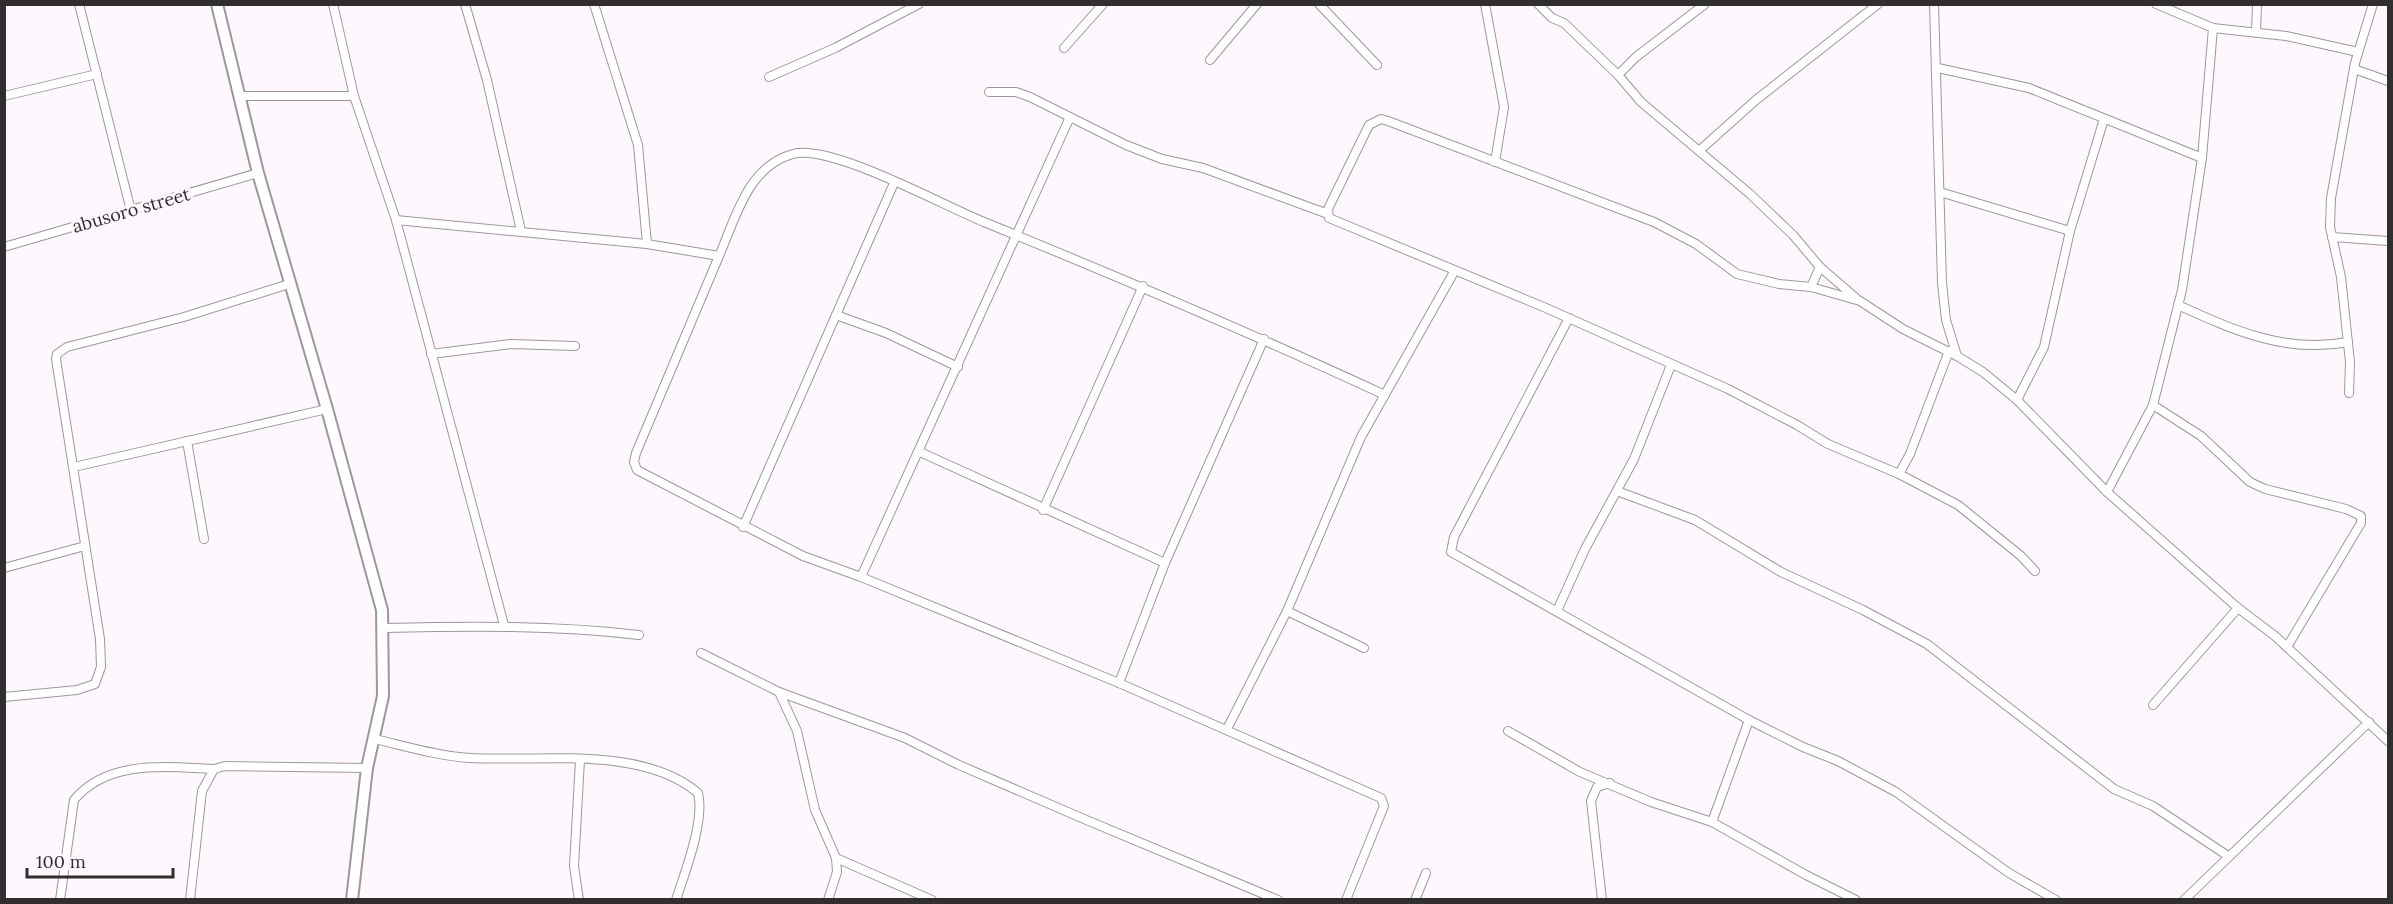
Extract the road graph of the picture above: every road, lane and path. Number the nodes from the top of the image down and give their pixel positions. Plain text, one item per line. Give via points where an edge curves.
1 (79, 4) edge
2 (217, 4) edge
3 (333, 4) edge
4 (465, 4) edge
5 (594, 4) edge
6 (919, 4) edge
7 (1103, 4) edge
8 (1257, 4) edge
9 (1319, 4) edge
10 (1485, 4) edge
11 (1538, 4) edge
12 (1705, 4) edge
13 (1878, 4) edge
14 (1934, 4) edge
15 (2156, 4) edge
16 (2257, 4) edge
17 (2373, 4) edge
18 (2214, 28) junction
19 (2256, 32) junction
20 (1064, 48) dead end
21 (2358, 52) junction
22 (1210, 60) dead end
23 (1377, 65) dead end
24 (1938, 68) junction
25 (2354, 69) junction
26 (97, 74) junction
27 (1618, 75) junction
28 (769, 77) dead end
29 (2388, 81) edge
30 (989, 92) dead end
31 (4, 96) edge
32 (240, 96) junction
33 (354, 96) junction
34 (1070, 117) junction
35 (2103, 119) junction
36 (1700, 150) junction
37 (2202, 158) junction
38 (1495, 162) junction
39 (258, 173) junction
40 (894, 183) junction
41 (1940, 192) junction
42 (131, 211) junction
43 (1328, 214) junction
44 (396, 219) junction
45 (521, 231) junction
46 (2070, 231) junction
47 (1018, 234) junction
48 (2332, 237) junction
49 (2388, 241) edge
50 (647, 244) junction
51 (4, 247) edge
52 (719, 256) junction
53 (1820, 267) junction
54 (1454, 272) junction
55 (289, 284) junction
56 (1143, 286) junction
57 (1811, 288) junction
58 (1860, 301) junction
59 (2178, 305) junction
60 (836, 315) junction
61 (1569, 318) junction
62 (1264, 339) junction
63 (2348, 342) junction
64 (575, 346) dead end
65 (1948, 351) junction
66 (431, 354) junction
67 (1958, 356) junction
68 (1671, 365) junction
69 (958, 368) junction
70 (2349, 393) dead end
71 (1385, 395) junction
72 (2017, 400) junction
73 (2153, 405) junction
74 (327, 409) junction
75 (187, 441) junction
76 (920, 452) junction
77 (74, 467) junction
78 (1899, 474) junction
79 (1617, 491) junction
80 (2107, 492) junction
81 (1043, 510) junction
82 (743, 527) junction
83 (204, 539) dead end
84 (85, 546) junction
85 (1166, 563) junction
86 (4, 567) edge
87 (2035, 571) dead end
88 (861, 577) junction
89 (2238, 608) junction
90 (1287, 611) junction
91 (1557, 611) junction
92 (504, 626) junction
93 (384, 628) junction
94 (639, 635) dead end
95 (2287, 647) junction
96 (1364, 648) dead end
97 (701, 653) dead end
98 (1119, 683) junction
99 (779, 692) junction
100 (4, 698) edge
101 (2153, 705) dead end
102 (1749, 720) junction
103 (2369, 723) junction
104 (1227, 729) junction
105 (1508, 731) dead end
106 (375, 739) junction
107 (2388, 741) edge
108 (580, 760) junction
109 (367, 768) junction
110 (214, 769) junction
111 (1610, 783) junction
112 (1712, 822) junction
113 (2228, 856) junction
114 (836, 858) junction
115 (1426, 873) dead end
116 (60, 900) edge
117 (190, 900) edge
118 (352, 900) edge
119 (579, 900) edge
120 (676, 900) edge
121 (828, 900) edge
122 (932, 900) edge
123 (1278, 900) edge
124 (1346, 900) edge
125 (1415, 900) edge
126 (1602, 900) edge
127 (1856, 900) edge
128 (2056, 900) edge
129 (2184, 900) edge

1 - 26 street
2 - 32 street
3 - 33 street
4 - 45 street via 487,80
5 - 50 street via 638,145
6 - 28 street
7 - 20 street
8 - 22 street
9 - 23 street
10 - 38 street via 1504,107
11 - 27 street via 1552,18 1564,23
12 - 27 street
13 - 36 street via 1756,100
14 - 24 street
15 - 18 street
16 - 19 street
17 - 21 street
18 - 19 street
18 - 37 street
19 - 21 street
21 - 25 street
24 - 35 street via 2029,88
24 - 41 street
25 - 29 street
25 - 48 street via 2331,198
26 - 31 street
26 - 42 street
27 - 36 street via 1641,102
30 - 34 street via 1023,95
32 - 33 street
32 - 39 street
33 - 44 street
34 - 43 street via 1161,159 1203,168
34 - 47 street
35 - 37 street
35 - 46 street
36 - 53 street via 1793,235
37 - 59 street
38 - 43 street via 1388,121 1372,121
38 - 57 street via 1654,222 1696,244 1737,274
39 - 42 street, abusoro street
39 - 55 street
40 - 47 street
40 - 52 street via 843,160 809,152 771,163 747,192
40 - 60 street
41 - 46 street
41 - 67 street via 1944,302
42 - 51 street, abusoro street
43 - 54 street via 1329,218
44 - 45 street
44 - 66 street
45 - 50 street
46 - 72 street via 2044,347
47 - 56 street
47 - 69 street
48 - 49 street
48 - 63 street
50 - 52 street
52 - 82 street via 634,462 641,473
53 - 57 street
53 - 58 street
54 - 61 street
54 - 71 street
55 - 74 street
55 - 77 street via 60,351 56,359
56 - 62 street
56 - 81 street
57 - 58 street
58 - 65 street via 1903,329
59 - 63 street via 2240,332 2276,342 2310,347
59 - 73 street
60 - 69 street via 886,333
60 - 82 street
61 - 68 street
61 - 91 street via 1454,537 1451,552
62 - 71 street
62 - 85 street
63 - 70 street
64 - 66 street via 511,344
65 - 67 street
65 - 78 street
66 - 92 street
67 - 72 street
68 - 78 street via 1738,394 1828,444
68 - 79 street via 1634,459
69 - 76 street
71 - 90 street via 1361,437
72 - 80 street
73 - 80 street
73 - 95 street via 2201,436 2250,482 2361,516 2361,523
74 - 75 street
74 - 93 street via 362,531
75 - 77 street
75 - 83 street
76 - 81 street
76 - 88 street
77 - 84 street
78 - 87 street via 1958,505
79 - 91 street
79 - 113 street via 1695,520 1781,572 1927,644 2114,789 2153,806
80 - 89 street
81 - 85 street
82 - 88 street via 803,556
84 - 86 street
84 - 100 street via 102,653 98,679 95,684 77,690
85 - 98 street
88 - 98 street
89 - 95 street
89 - 101 street
90 - 96 street
90 - 104 street
91 - 102 street
92 - 93 street
92 - 94 street
93 - 106 street via 383,696
95 - 103 street
97 - 99 street
98 - 104 street
99 - 114 street via 797,731 815,810
99 - 123 street via 905,738 959,765
102 - 112 street
102 - 128 street via 1896,792 2008,873
103 - 107 street
103 - 113 street
104 - 124 street via 1381,798 1384,806
105 - 111 street via 1580,772
106 - 108 street via 468,758
106 - 109 street
108 - 119 street via 574,866
108 - 120 street via 660,770 698,793 700,805
109 - 110 street
109 - 118 street
110 - 116 street via 146,766 117,773 83,789 74,800
110 - 117 street via 202,791
111 - 112 street via 1651,802
111 - 126 street via 1597,787 1591,801
112 - 127 street
113 - 129 street
114 - 121 street via 837,872
114 - 122 street
115 - 125 street

